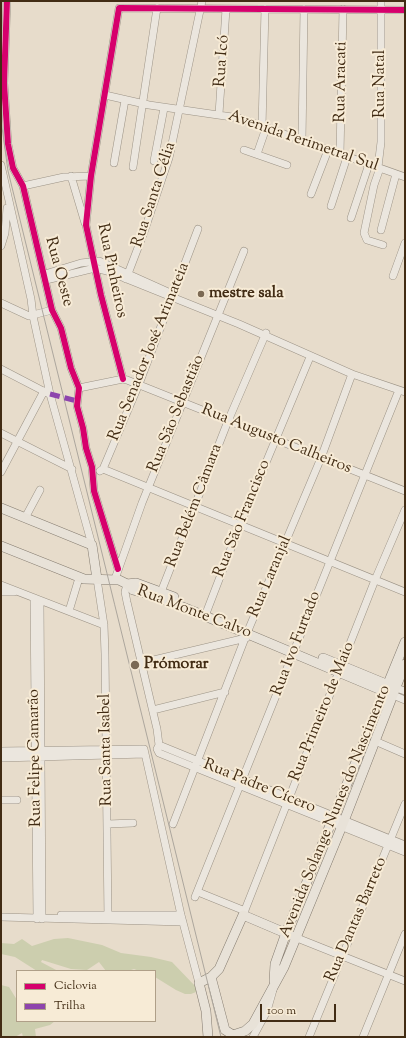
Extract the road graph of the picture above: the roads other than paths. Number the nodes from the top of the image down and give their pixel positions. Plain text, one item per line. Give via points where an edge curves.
1 (7, 1) edge
2 (325, 1) edge
3 (381, 1) edge
4 (202, 4) edge
5 (157, 8) junction
6 (226, 9) junction
7 (265, 9) junction
8 (304, 9) junction
9 (325, 9) junction
10 (343, 9) junction
11 (381, 10) junction
12 (405, 10) edge
13 (105, 95) junction
14 (125, 100) junction
15 (142, 104) junction
16 (164, 108) junction
17 (181, 110) junction
18 (219, 114) junction
19 (264, 127) junction
20 (302, 140) junction
21 (244, 150) dead end
22 (328, 150) junction
23 (257, 154) junction
24 (344, 156) junction
25 (154, 161) dead end
26 (114, 163) dead end
27 (369, 164) junction
28 (287, 165) dead end
29 (133, 166) dead end
30 (379, 168) junction
31 (1, 169) edge
32 (396, 174) junction
33 (71, 176) junction
34 (91, 176) junction
35 (405, 178) edge
36 (23, 186) junction
37 (311, 194) dead end
38 (8, 202) junction
39 (331, 206) dead end
40 (351, 218) dead end
41 (86, 225) junction
42 (198, 229) dead end
43 (381, 230) dead end
44 (16, 234) junction
45 (3, 240) edge
46 (405, 243) edge
47 (383, 245) dead end
48 (244, 251) dead end
49 (93, 261) junction
50 (95, 268) junction
51 (127, 276) junction
52 (394, 276) dead end
53 (46, 277) junction
54 (172, 296) junction
55 (1, 303) edge
56 (52, 310) junction
57 (217, 314) junction
58 (33, 316) junction
59 (267, 336) junction
60 (310, 357) junction
61 (1, 368) edge
62 (352, 374) junction
63 (122, 379) junction
64 (139, 384) junction
65 (79, 388) junction
66 (402, 391) edge
67 (47, 393) junction
68 (183, 402) junction
69 (228, 421) junction
70 (1, 433) edge
71 (275, 439) junction
72 (18, 442) junction
73 (321, 458) junction
74 (72, 469) junction
75 (1, 472) edge
76 (98, 472) junction
77 (365, 476) junction
78 (148, 488) junction
79 (40, 490) dead end
80 (405, 491) edge
81 (194, 507) junction
82 (1, 508) edge
83 (405, 510) edge
84 (25, 518) junction
85 (240, 525) junction
86 (285, 544) junction
87 (92, 545) junction
88 (1, 546) edge
89 (330, 562) junction
90 (118, 569) junction
91 (79, 578) junction
92 (97, 579) junction
93 (115, 579) junction
94 (375, 580) junction
95 (127, 584) junction
96 (1, 585) edge
97 (1, 592) edge
98 (161, 592) junction
99 (405, 592) edge
100 (18, 593) junction
101 (37, 599) junction
102 (68, 611) junction
103 (206, 613) junction
104 (104, 625) junction
105 (247, 633) junction
106 (405, 642) edge
107 (296, 650) junction
108 (141, 663) junction
109 (405, 664) edge
110 (341, 669) junction
111 (386, 687) junction
112 (398, 691) edge
113 (225, 692) junction
114 (405, 700) edge
115 (153, 710) junction
116 (375, 741) junction
117 (1, 751) edge
118 (107, 753) junction
119 (38, 754) junction
120 (405, 754) edge
121 (1, 758) edge
122 (197, 764) junction
123 (241, 782) junction
124 (1, 800) edge
125 (17, 800) dead end
126 (287, 800) junction
127 (405, 804) edge
128 (332, 820) junction
129 (133, 823) dead end
130 (108, 824) junction
131 (174, 824) dead end
132 (343, 824) junction
133 (390, 842) junction
134 (405, 845) edge
135 (405, 852) edge
136 (244, 913) junction
137 (1, 917) edge
138 (38, 917) junction
139 (108, 917) junction
140 (182, 918) junction
141 (286, 933) junction
142 (405, 934) edge
143 (297, 938) junction
144 (342, 955) junction
145 (389, 974) junction
146 (206, 980) junction
147 (405, 981) edge
148 (273, 985) junction
149 (208, 1037) edge
150 (253, 1037) edge
151 (309, 1037) edge
152 (363, 1037) edge

1 - 36 street, Rua Oeste via 4,83 6,133 13,168
2 - 9 street
3 - 11 street, Rua Natal
4 - 5 street
4 - 6 street
4 - 17 street, Rua Santa Célia
5 - 13 street, Rua Pinheiros via 119,8
5 - 15 street
6 - 7 street
6 - 18 street, Rua Icó
7 - 8 street
7 - 19 street
8 - 9 street
8 - 20 street
9 - 10 street
10 - 11 street
10 - 24 street, Rua Aracati
11 - 12 street
11 - 30 street, Rua Natal
13 - 14 street, Avenida Perimetral Sul
13 - 34 street, Rua Pinheiros
14 - 15 street, Avenida Perimetral Sul
14 - 26 street
15 - 16 street, Avenida Perimetral Sul
15 - 29 street
16 - 17 street, Avenida Perimetral Sul
16 - 25 street
17 - 18 street, Avenida Perimetral Sul
17 - 51 street, Rua Santa Célia via 165,171
18 - 19 street, Avenida Perimetral Sul
19 - 20 street, Avenida Perimetral Sul
19 - 23 street
20 - 22 street, Avenida Perimetral Sul
21 - 23 street
22 - 24 street, Avenida Perimetral Sul
22 - 37 street
23 - 28 street
24 - 27 street, Avenida Perimetral Sul
24 - 39 street, Rua Aracati
27 - 30 street, Avenida Perimetral Sul
27 - 40 street
30 - 32 street, Avenida Perimetral Sul
30 - 47 street, Rua Natal via 364,233 367,240
31 - 38 street, Rua Oeste
32 - 35 street, Avenida Perimetral Sul
32 - 43 street
33 - 34 street
33 - 36 street
33 - 41 street, Rua Pinheiros
34 - 41 street, Rua Pinheiros
36 - 53 street, Rua Oeste
38 - 44 street, Rua Oeste
38 - 45 street
41 - 49 street, Rua Pinheiros
42 - 54 street, Rua Senador José Arimateia
44 - 45 street
44 - 58 street, Rua Oeste
46 - 52 street
48 - 57 street, Rua São Sebastião
49 - 50 street, Rua Pinheiros
49 - 51 street via 105,263
49 - 53 street
50 - 51 street
50 - 53 street
50 - 63 street, Rua Pinheiros
51 - 54 street
53 - 56 street, Rua Oeste
54 - 57 street
54 - 64 street, Rua Senador José Arimateia
55 - 58 street
56 - 58 street
56 - 65 street, Rua Oeste via 62,328
57 - 59 street
57 - 68 street, Rua São Sebastião
58 - 67 street, Rua Oeste
59 - 60 street
59 - 69 street, Rua Belém Câmara
60 - 62 street
60 - 71 street, Rua São Francisco
61 - 67 street
62 - 66 street
62 - 73 street, Rua Laranjal
63 - 64 street, Rua Augusto Calheiros
63 - 65 street, Rua Augusto Calheiros
64 - 68 street, Rua Augusto Calheiros
64 - 76 street, Rua Senador José Arimateia
65 - 76 street, Rua Oeste via 77,410 86,448
66 - 77 street, Rua Ivo Furtado
67 - 72 street
67 - 74 street, Rua Oeste
68 - 69 street, Rua Augusto Calheiros
68 - 78 street, Rua São Sebastião
69 - 71 street, Rua Augusto Calheiros
69 - 81 street, Rua Belém Câmara
70 - 72 street
71 - 73 street, Rua Augusto Calheiros
71 - 85 street, Rua São Francisco
72 - 74 street
72 - 75 street
73 - 77 street, Rua Augusto Calheiros
73 - 86 street, Rua Laranjal
74 - 87 street, Rua Oeste
76 - 78 street
76 - 90 street, Rua Oeste via 94,491
77 - 80 street, Rua Augusto Calheiros
77 - 89 street, Rua Ivo Furtado
78 - 81 street
78 - 90 street, Rua São Sebastião
79 - 84 street
81 - 85 street
81 - 98 street, Rua Belém Câmara
82 - 84 main road
83 - 94 street, Rua Primeiro de Maio
84 - 87 main road
85 - 86 street
85 - 103 street, Rua São Francisco
86 - 89 street
86 - 105 street, Rua Laranjal
87 - 92 main road, Rua Oeste
88 - 91 main road
89 - 94 street
89 - 107 street, Rua Ivo Furtado
90 - 93 street, Rua São Sebastião
91 - 92 main road
91 - 102 street
92 - 93 main road
92 - 104 street, Rua Santa Isabel
93 - 95 main road
94 - 99 street
94 - 110 street, Rua Primeiro de Maio
95 - 98 main road, Rua Monte Calvo via 136,583
95 - 103 main road, Rua Monte Calvo via 132,590
95 - 108 street via 126,602
96 - 100 street
97 - 100 street
98 - 103 main road, Rua Monte Calvo
100 - 101 street
101 - 102 street
101 - 119 street, Rua Felipe Camarão
102 - 104 street
103 - 105 main road, Rua Monte Calvo
104 - 118 street, Rua Santa Isabel
105 - 107 main road, Rua Monte Calvo
105 - 108 street
105 - 113 street, Rua Laranjal
106 - 111 main road, Avenida Solange Nunes do Nascimento
107 - 110 main road, Rua Monte Calvo
107 - 123 street, Rua Ivo Furtado
108 - 115 street
109 - 112 main road, Avenida Solange Nunes do Nascimento
110 - 111 main road, Rua Monte Calvo
110 - 126 street, Rua Primeiro de Maio
111 - 112 main road, Rua Monte Calvo
111 - 128 main road, Avenida Solange Nunes do Nascimento
112 - 114 street, Rua Monte Calvo
112 - 116 main road, Avenida Solange Nunes do Nascimento
113 - 115 street
113 - 122 street, Rua Laranjal
115 - 122 street, Rua Padre Cícero via 159,749
116 - 120 street
116 - 132 main road, Avenida Solange Nunes do Nascimento
117 - 119 street
118 - 119 street
118 - 130 street, Rua Santa Isabel
118 - 140 street via 143,751
119 - 121 street
119 - 138 street, Rua Felipe Camarão
122 - 123 street, Rua Padre Cícero
122 - 131 street, Rua Laranjal
123 - 126 street, Rua Padre Cícero
123 - 136 street, Rua Ivo Furtado via 197,894
124 - 125 street
126 - 128 street, Rua Padre Cícero
126 - 136 street, Rua Primeiro de Maio
127 - 133 street, Rua Dantas Barreto
128 - 132 street, Rua Padre Cícero
128 - 141 main road, Avenida Solange Nunes do Nascimento
129 - 130 street
130 - 139 street, Rua Santa Isabel
132 - 133 street, Rua Padre Cícero
132 - 143 main road, Avenida Solange Nunes do Nascimento
133 - 134 street, Rua Padre Cícero
133 - 135 street, Rua Padre Cícero
133 - 144 street, Rua Dantas Barreto
136 - 141 main road
136 - 146 main road via 221,964
137 - 138 street
138 - 139 street
139 - 140 street
140 - 146 street
141 - 143 main road
141 - 148 main road, Avenida Solange Nunes do Nascimento via 275,964
142 - 145 street
143 - 144 street
143 - 148 main road, Avenida Solange Nunes do Nascimento
144 - 145 street
144 - 151 street, Rua Dantas Barreto
145 - 147 street
145 - 152 street
146 - 148 main road, Avenida Solange Nunes do Nascimento via 224,1028 233,1035 245,1031 253,1024
146 - 149 main road
148 - 150 street, Avenida Solange Nunes do Nascimento via 270,1004

